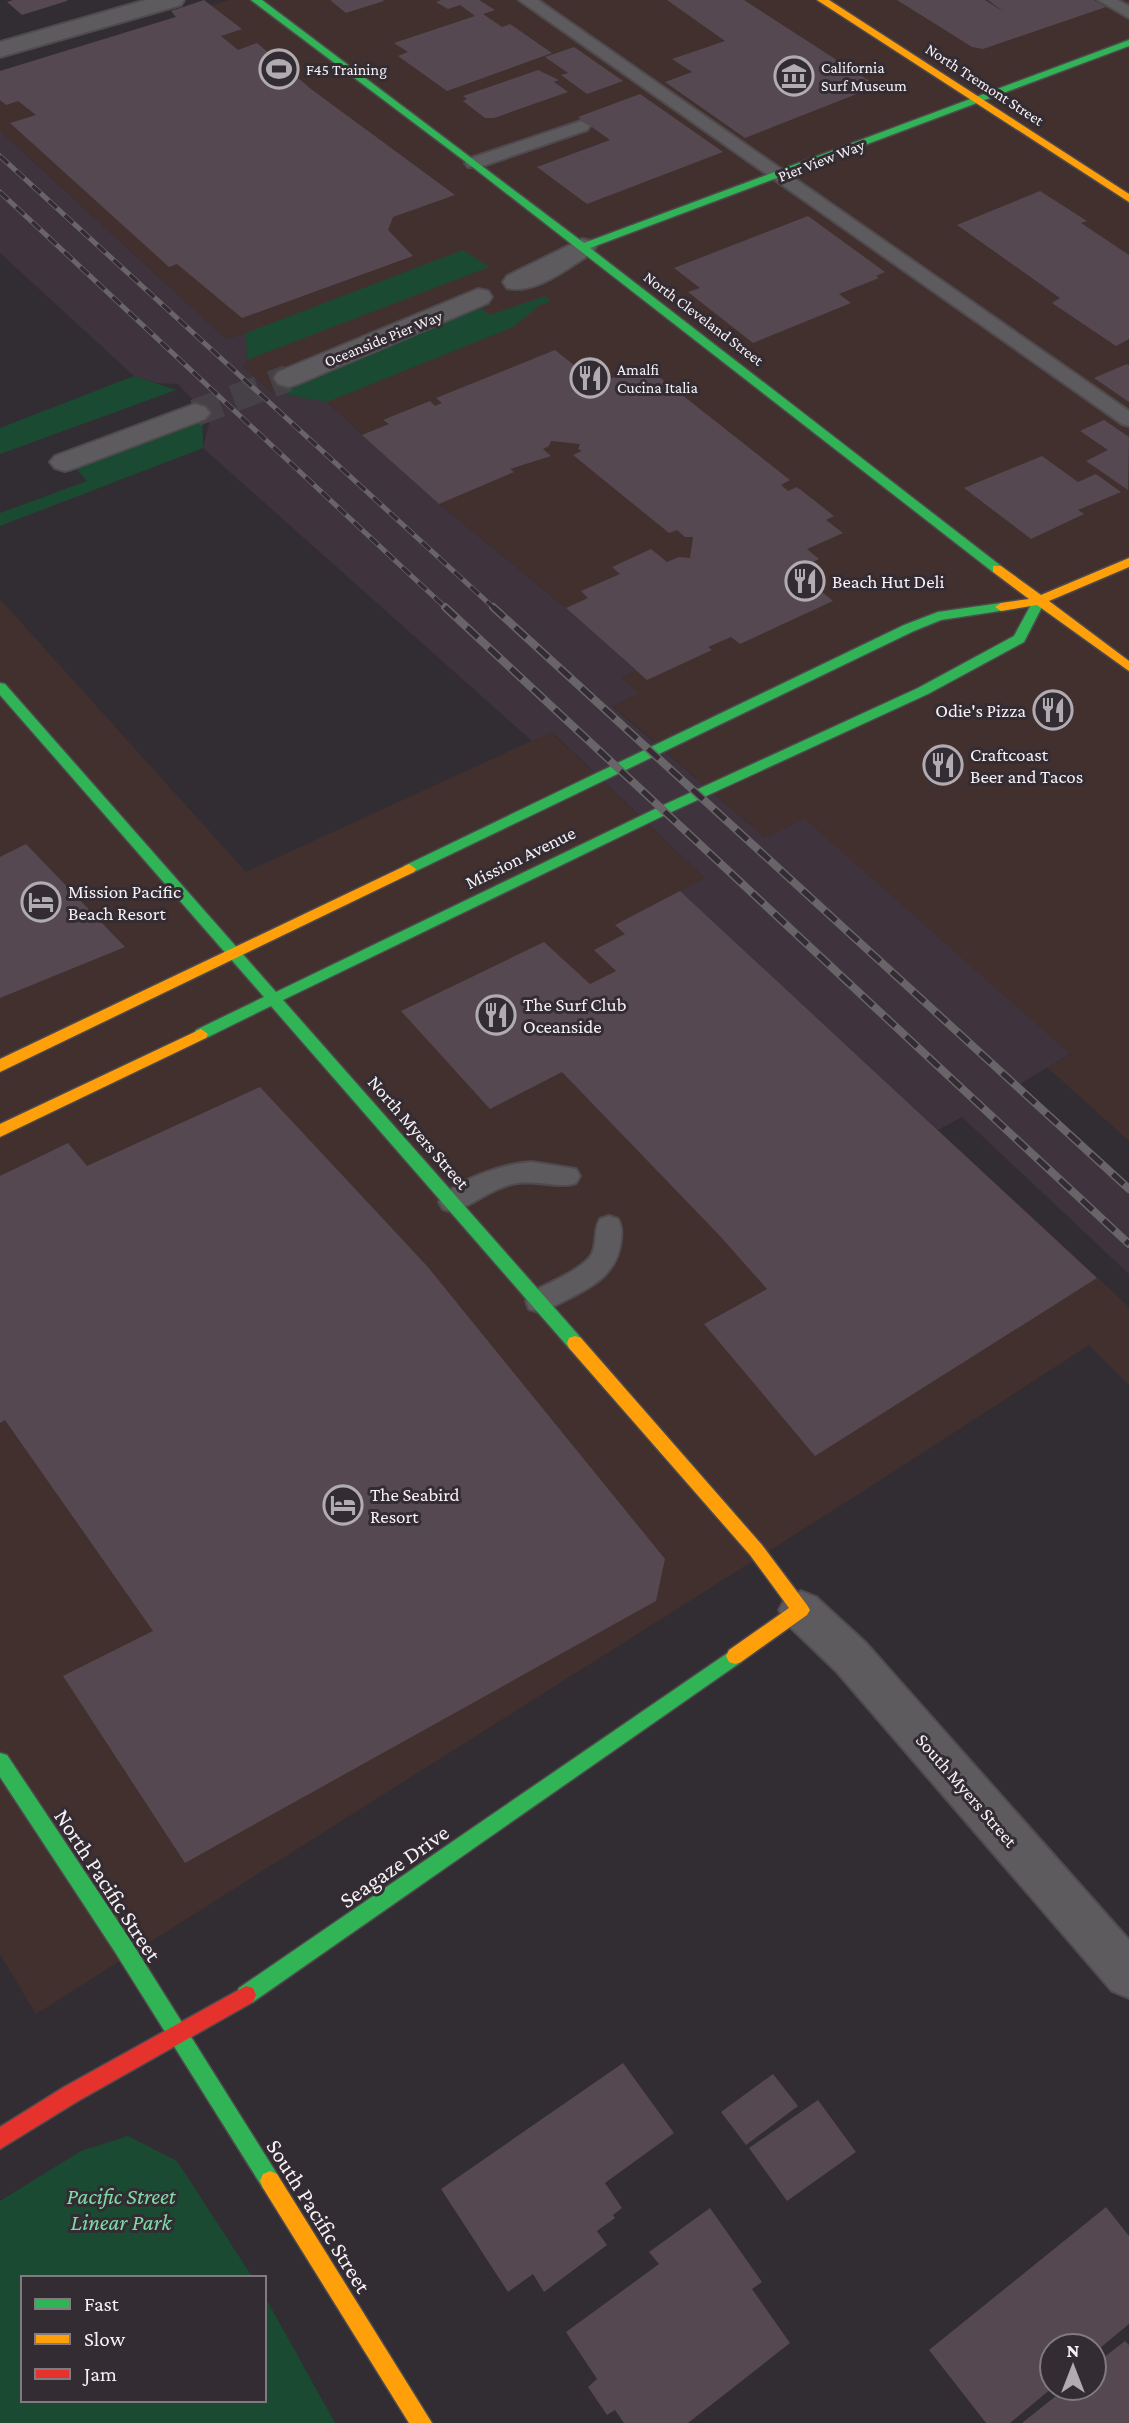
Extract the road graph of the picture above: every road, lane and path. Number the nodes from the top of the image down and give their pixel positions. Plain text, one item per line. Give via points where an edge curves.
1 (172, 0) edge
2 (257, 0) edge
3 (527, 0) edge
4 (822, 0) edge
5 (1106, 0) edge
6 (1129, 13) edge
7 (1129, 43) edge
8 (0, 50) edge
9 (976, 101) junction
10 (582, 126) dead end
11 (474, 163) junction
12 (779, 176) junction
13 (1129, 199) edge
14 (582, 247) junction
15 (516, 282) dead end
16 (478, 297) dead end
17 (288, 378) tunnel mouth
18 (195, 413) tunnel mouth
19 (1129, 420) edge
20 (65, 462) dead end
21 (1129, 562) edge
22 (1039, 601) junction
23 (1129, 667) edge
24 (0, 687) edge
25 (233, 953) junction
26 (274, 999) junction
27 (0, 1066) edge
28 (0, 1131) edge
29 (567, 1176) dead end
30 (452, 1202) junction
31 (609, 1226) dead end
32 (539, 1301) junction
33 (801, 1610) junction
34 (0, 1761) edge
35 (1129, 1975) edge
36 (177, 2034) junction
37 (0, 2139) edge
38 (421, 2423) edge

1 - 8 street
2 - 11 street, North Cleveland Street
3 - 12 lane
4 - 9 street, North Tremont Street
5 - 6 lane
7 - 9 street, Pier View Way
9 - 12 street, Pier View Way
9 - 13 street, North Tremont Street
10 - 11 lane
11 - 14 street, North Cleveland Street
12 - 14 street, Pier View Way
12 - 19 lane
14 - 15 street, Pier View Way
14 - 22 street, North Cleveland Street
16 - 17 street, Oceanside Pier Way
18 - 20 street
21 - 22 street, Mission Avenue
22 - 23 street, North Cleveland Street
22 - 25 street, Mission Avenue via 938,616 909,628
22 - 26 street, Mission Avenue via 1019,639 923,691 718,784
24 - 25 street, North Myers Street
25 - 26 street, North Myers Street
25 - 27 street, Mission Avenue
26 - 28 street, Mission Avenue
26 - 30 street, North Myers Street
29 - 30 lane via 532,1169 503,1175
30 - 32 street, North Myers Street
31 - 32 lane via 606,1257 592,1272
32 - 33 street, North Myers Street via 756,1550
33 - 35 street, South Myers Street via 850,1657
33 - 36 street, Seagaze Drive via 263,1985
34 - 36 street, North Pacific Street
36 - 37 street, Seagaze Drive
36 - 38 street, South Pacific Street

